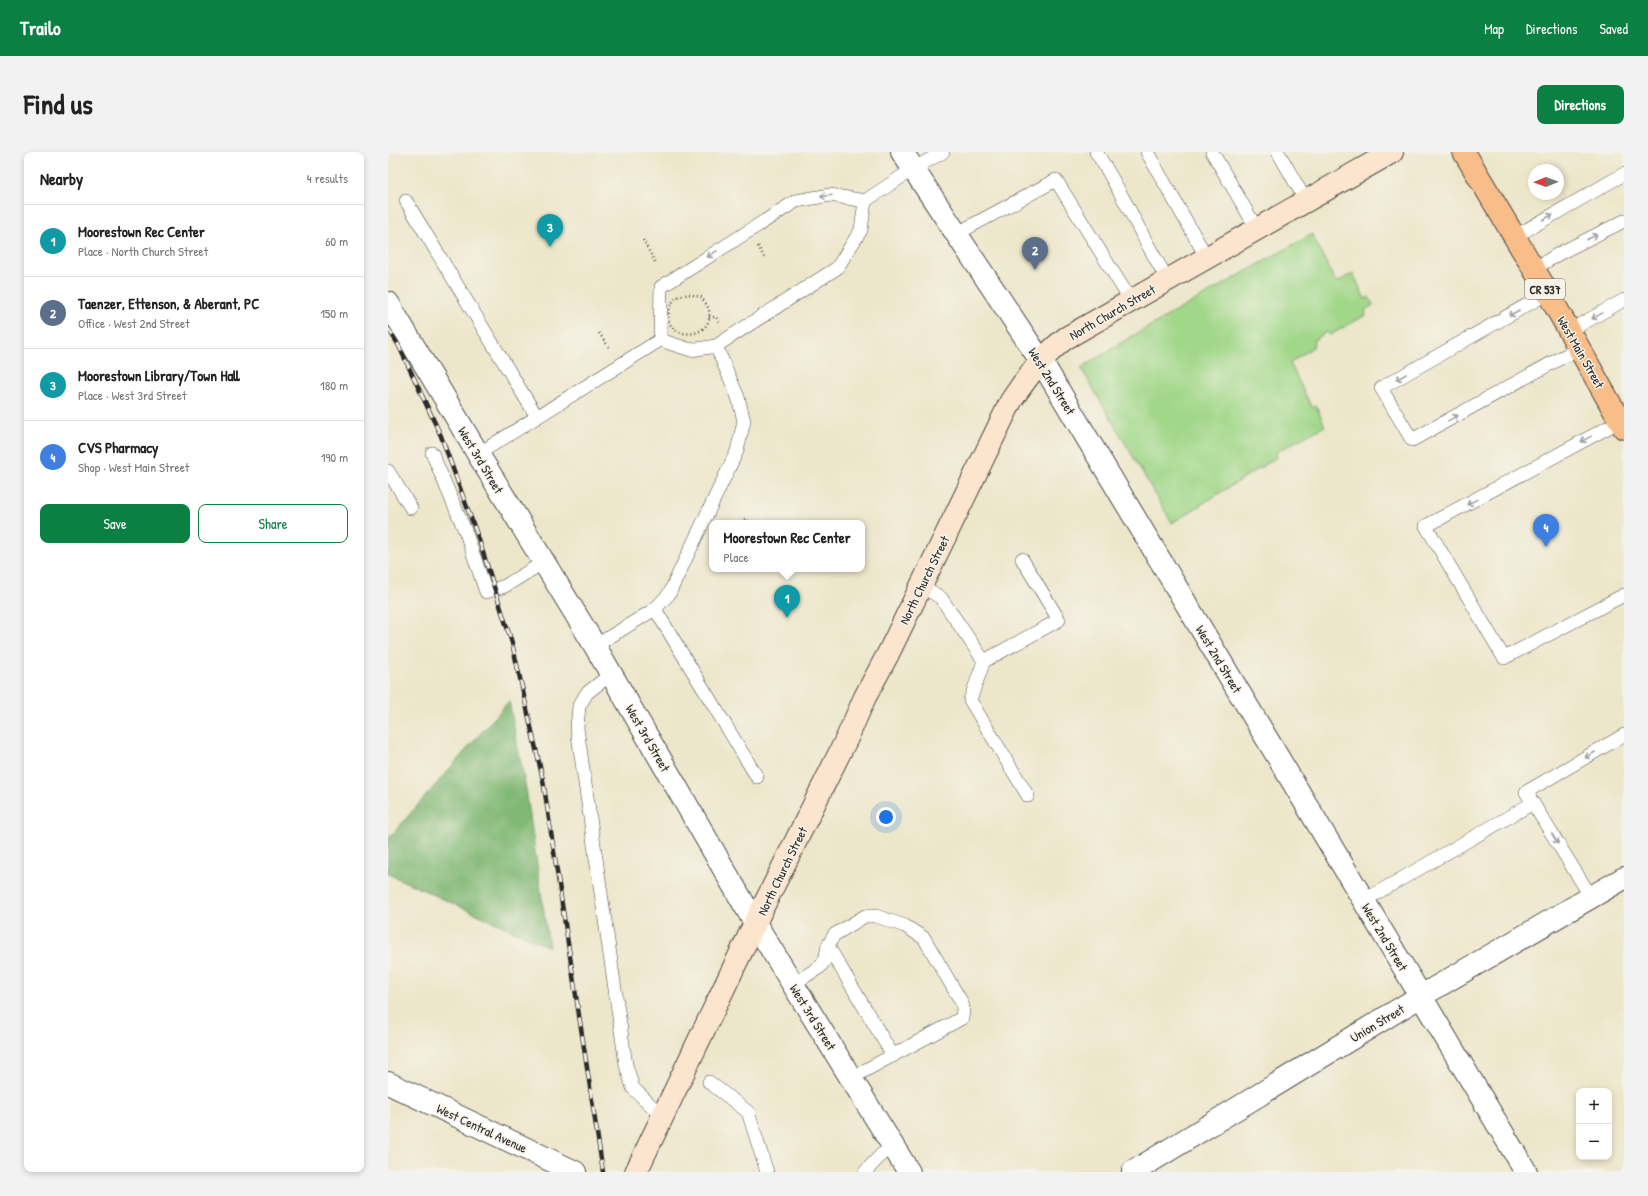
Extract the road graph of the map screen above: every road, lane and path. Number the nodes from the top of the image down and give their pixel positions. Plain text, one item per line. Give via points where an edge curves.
1 (943, 152) edge
2 (1096, 152) edge
3 (1147, 152) edge
4 (1212, 152) edge
5 (1278, 152) edge
6 (1392, 152) edge
7 (1464, 152) edge
8 (908, 160) edge
9 (1624, 174) edge
10 (406, 201) dead end
11 (865, 201) junction
12 (1306, 201) junction
13 (1624, 220) edge
14 (1257, 229) junction
15 (956, 234) junction
16 (1514, 237) junction
17 (643, 240) dead end
18 (755, 242) dead end
19 (1207, 258) junction
20 (765, 259) dead end
21 (655, 262) dead end
22 (1534, 269) junction
23 (1168, 280) junction
24 (1548, 293) junction
25 (1624, 300) edge
26 (1131, 301) junction
27 (388, 303) edge
28 (709, 317) junction
29 (719, 322) dead end
30 (660, 340) junction
31 (1574, 340) junction
32 (716, 346) junction
33 (1040, 361) junction
34 (537, 417) junction
35 (1622, 424) edge
36 (432, 453) dead end
37 (478, 454) junction
38 (388, 471) edge
39 (411, 508) dead end
40 (1022, 559) dead end
41 (544, 562) junction
42 (921, 585) junction
43 (1624, 595) edge
44 (655, 609) junction
45 (595, 646) junction
46 (984, 661) junction
47 (611, 674) junction
48 (1624, 736) edge
49 (756, 777) dead end
50 (1028, 796) dead end
51 (1533, 804) junction
52 (1624, 878) edge
53 (1591, 897) junction
54 (1363, 901) junction
55 (755, 923) junction
56 (828, 946) junction
57 (793, 984) junction
58 (1421, 996) junction
59 (893, 1056) junction
60 (851, 1078) junction
61 (709, 1082) dead end
62 (388, 1083) edge
63 (663, 1117) junction
64 (893, 1147) junction
65 (575, 1172) edge
66 (636, 1172) edge
67 (767, 1172) edge
68 (865, 1172) edge
69 (909, 1172) edge
70 (1133, 1172) edge
71 (1526, 1172) edge

1 - 8 lane
2 - 23 lane
3 - 19 lane
4 - 14 lane
5 - 12 lane
6 - 12 main road, North Church Street
7 - 16 main road, West Main Street / CR 537
8 - 11 lane
8 - 15 street, West 2nd Street
16 -> 9 lane
10 - 34 lane
11 -> 30 lane via 830,195 796,202 661,287
11 - 32 lane via 861,230 837,268
12 - 14 main road, North Church Street
22 -> 13 lane via 1560,252
14 - 19 main road, North Church Street
15 - 26 lane via 1056,180
15 - 33 street, West 2nd Street
16 - 22 main road, West Main Street / CR 537
17 - 21 path
18 - 20 path
19 - 23 main road, North Church Street
22 - 24 main road, West Main Street / CR 537
23 - 26 main road, North Church Street
24 - 31 main road, West Main Street / CR 537
24 -> 31 lane via 1381,388 1412,440
25 -> 31 lane
26 - 33 main road, North Church Street via 1066,338
27 - 37 street, West 3rd Street
28 - 28 path via 709,310 701,297 689,294 676,297 670,308 669,322 676,331 686,335 698,333 708,322
28 - 29 path via 716,317
30 - 32 lane via 691,350
30 - 34 lane
31 - 35 main road, West Main Street / CR 537
32 - 44 lane via 738,397 744,420 737,451 669,594
33 - 42 main road, North Church Street via 1011,401
33 - 54 street, West 2nd Street
34 - 37 lane
35 -> 43 lane via 1426,526 1504,658
36 - 41 lane via 466,533 486,592 505,586
37 - 41 street, West 3rd Street
38 - 39 lane
40 - 46 lane via 1059,620
41 - 45 street, West 3rd Street
42 - 46 lane via 941,598
42 - 55 main road, North Church Street
44 - 45 lane
44 - 49 lane
45 - 47 street, West 3rd Street
46 - 50 lane via 970,700
47 - 55 street, West 3rd Street
47 - 63 lane via 587,693 579,706 576,728 626,1065 633,1088
48 -> 51 lane via 1526,792
51 -> 53 lane
51 - 54 lane
52 - 53 street, Union Street
53 - 58 street, Union Street
54 - 58 street, West 2nd Street
55 - 57 street, West 3rd Street
55 - 63 main road, North Church Street
56 - 57 lane via 825,960 820,967
56 - 59 lane
56 - 59 lane via 834,935 853,922 865,916 876,916 905,926 924,938 950,982 962,1003 962,1018
57 - 60 street, West 3rd Street
58 - 70 street, Union Street
58 - 71 street, West 2nd Street
59 - 60 lane
60 - 64 street, West 3rd Street
61 - 67 lane via 748,1112
62 - 65 street, West Central Avenue
63 - 66 main road, North Church Street
64 - 68 lane via 881,1155
64 - 69 street, West 3rd Street

